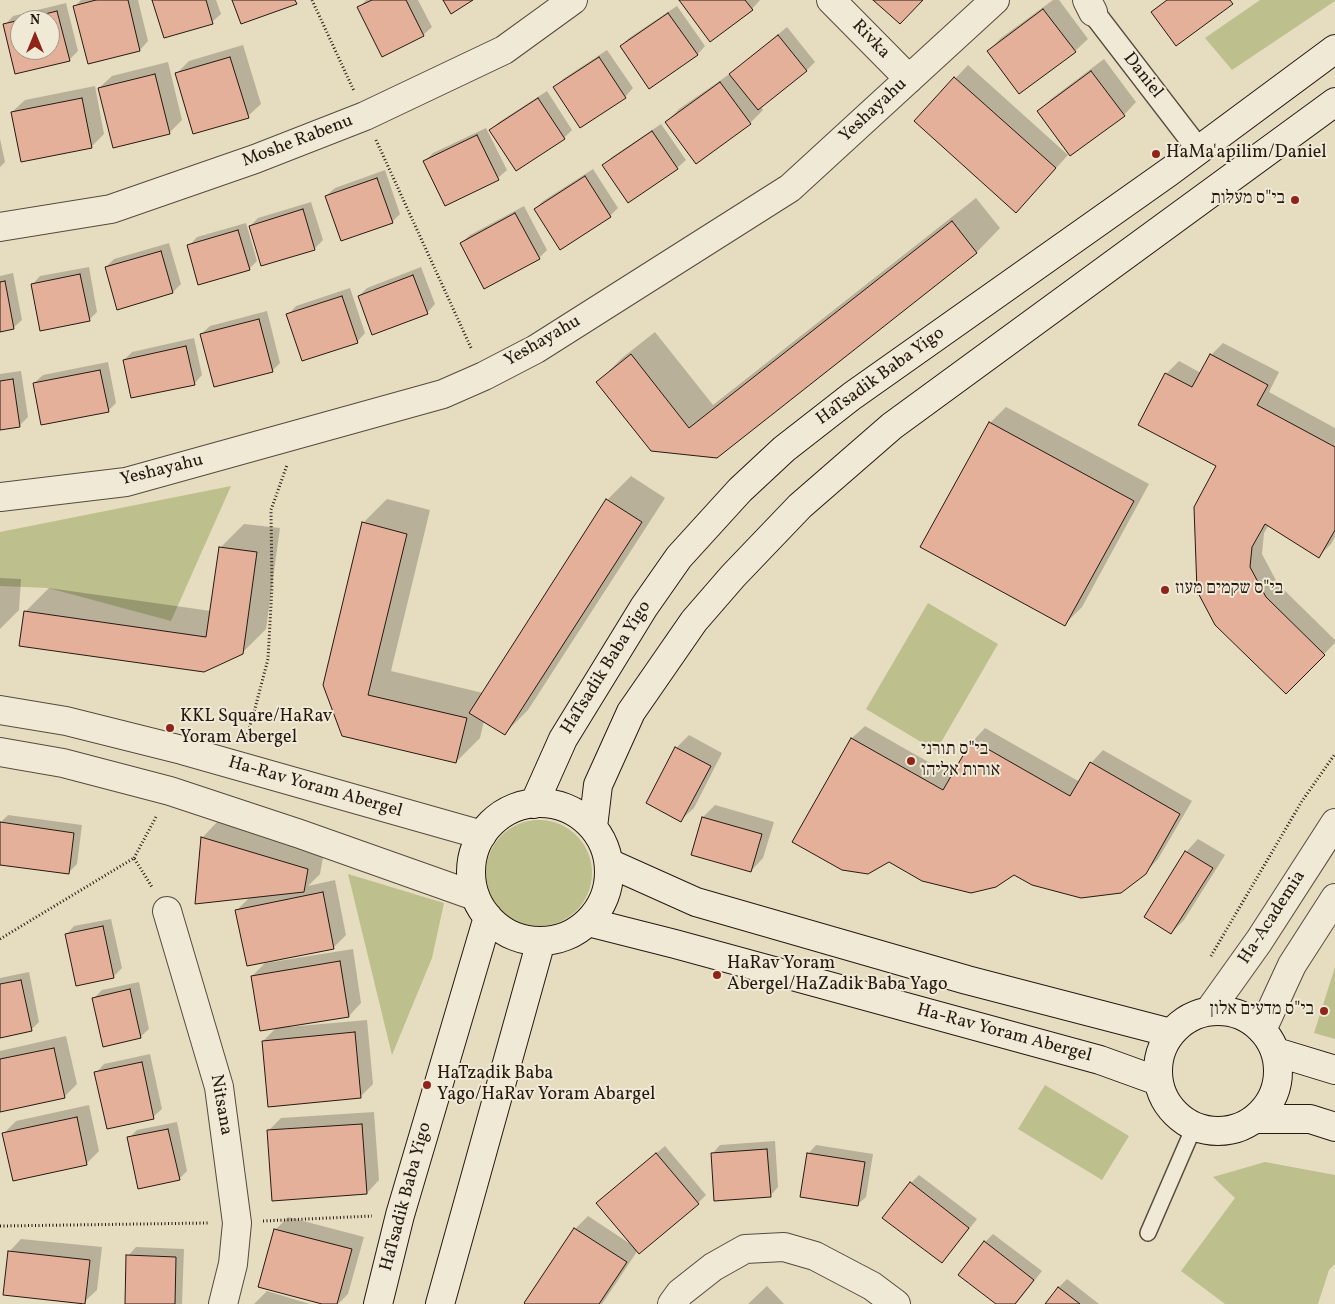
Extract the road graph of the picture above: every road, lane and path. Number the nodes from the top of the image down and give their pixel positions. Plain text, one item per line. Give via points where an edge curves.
1 (312, 0) edge
2 (573, 0) edge
3 (831, 0) edge
4 (995, 0) edge
5 (1090, 6) edge
6 (1335, 50) edge
7 (908, 79) junction
8 (1335, 102) edge
9 (366, 116) junction
10 (1199, 150) junction
11 (0, 227) edge
12 (484, 376) junction
13 (298, 434) junction
14 (0, 497) edge
15 (0, 710) edge
16 (0, 752) edge
17 (236, 765) junction
18 (170, 791) junction
19 (534, 804) junction
20 (1335, 823) edge
21 (593, 827) junction
22 (482, 835) junction
23 (134, 858) junction
24 (609, 863) junction
25 (1335, 898) edge
26 (481, 907) junction
27 (167, 911) joint
28 (588, 922) junction
29 (0, 939) edge
30 (542, 941) junction
31 (1209, 1011) junction
32 (1171, 1033) junction
33 (1269, 1041) junction
34 (1335, 1070) edge
35 (1158, 1081) junction
36 (1255, 1119) junction
37 (1194, 1127) junction
38 (1335, 1127) edge
39 (400, 1215) junction
40 (237, 1223) junction
41 (0, 1226) edge
42 (1148, 1233) dead end
43 (223, 1304) edge
44 (378, 1304) edge
45 (440, 1304) edge
46 (672, 1304) edge
47 (896, 1304) edge

1 - 9 path
2 - 9 main road, Moshe Rabenu via 504,50
3 - 7 main road, Rivka
4 - 7 main road, Yeshayahu
5 - 10 street, Daniel
6 - 10 main road, HaTsadik Baba Yigo
7 - 12 main road, Yeshayahu via 790,188 536,349
8 - 21 main road via 892,426 800,506 732,576 694,621 632,712 598,785
9 - 11 main road, Moshe Rabenu via 111,209
9 - 12 path
10 - 19 main road, HaTsadik Baba Yigo via 852,396 784,449 740,490 679,557 644,607 563,738
12 - 13 main road, Yeshayahu via 443,394
13 - 14 main road, Yeshayahu via 126,482
13 - 17 path via 271,510 272,587 268,659
15 - 17 main road, Ha-Rav Yoram Abergel via 66,721
16 - 18 main road via 64,763
17 - 22 main road, Ha-Rav Yoram Abergel
18 - 23 path
18 - 26 main road via 300,834
19 - 21 main road via 555,805 576,813
19 - 22 main road via 504,814
20 - 31 main road, Ha-Academia via 1259,941
21 - 24 main road via 606,850
22 - 26 main road via 474,854 471,876
23 - 27 path
23 - 29 path
24 - 28 main road via 608,885 601,905
24 - 32 main road via 696,902 967,980
25 - 33 main road via 1292,965
26 - 30 main road via 503,931
26 - 39 main road, HaTsadik Baba Yigo
27 - 40 main road, Nitsana via 219,1088
28 - 30 main road via 566,936
28 - 35 main road, Ha-Rav Yoram Abergel via 1100,1060
30 - 45 main road
31 - 32 main road via 1184,1021
31 - 33 main road via 1239,1014 1252,1021
32 - 35 main road via 1160,1053
33 - 34 main road
33 - 36 main road via 1278,1063 1279,1076 1269,1104
35 - 37 main road via 1169,1107
36 - 37 main road via 1226,1131
36 - 38 main road via 1310,1119
37 - 42 lane
39 - 40 path
39 - 44 main road, HaTsadik Baba Yigo
40 - 41 path
40 - 43 main road, Nitsana via 233,1264
46 - 47 main road via 680,1293 713,1267 745,1250 784,1247 815,1256 872,1286

